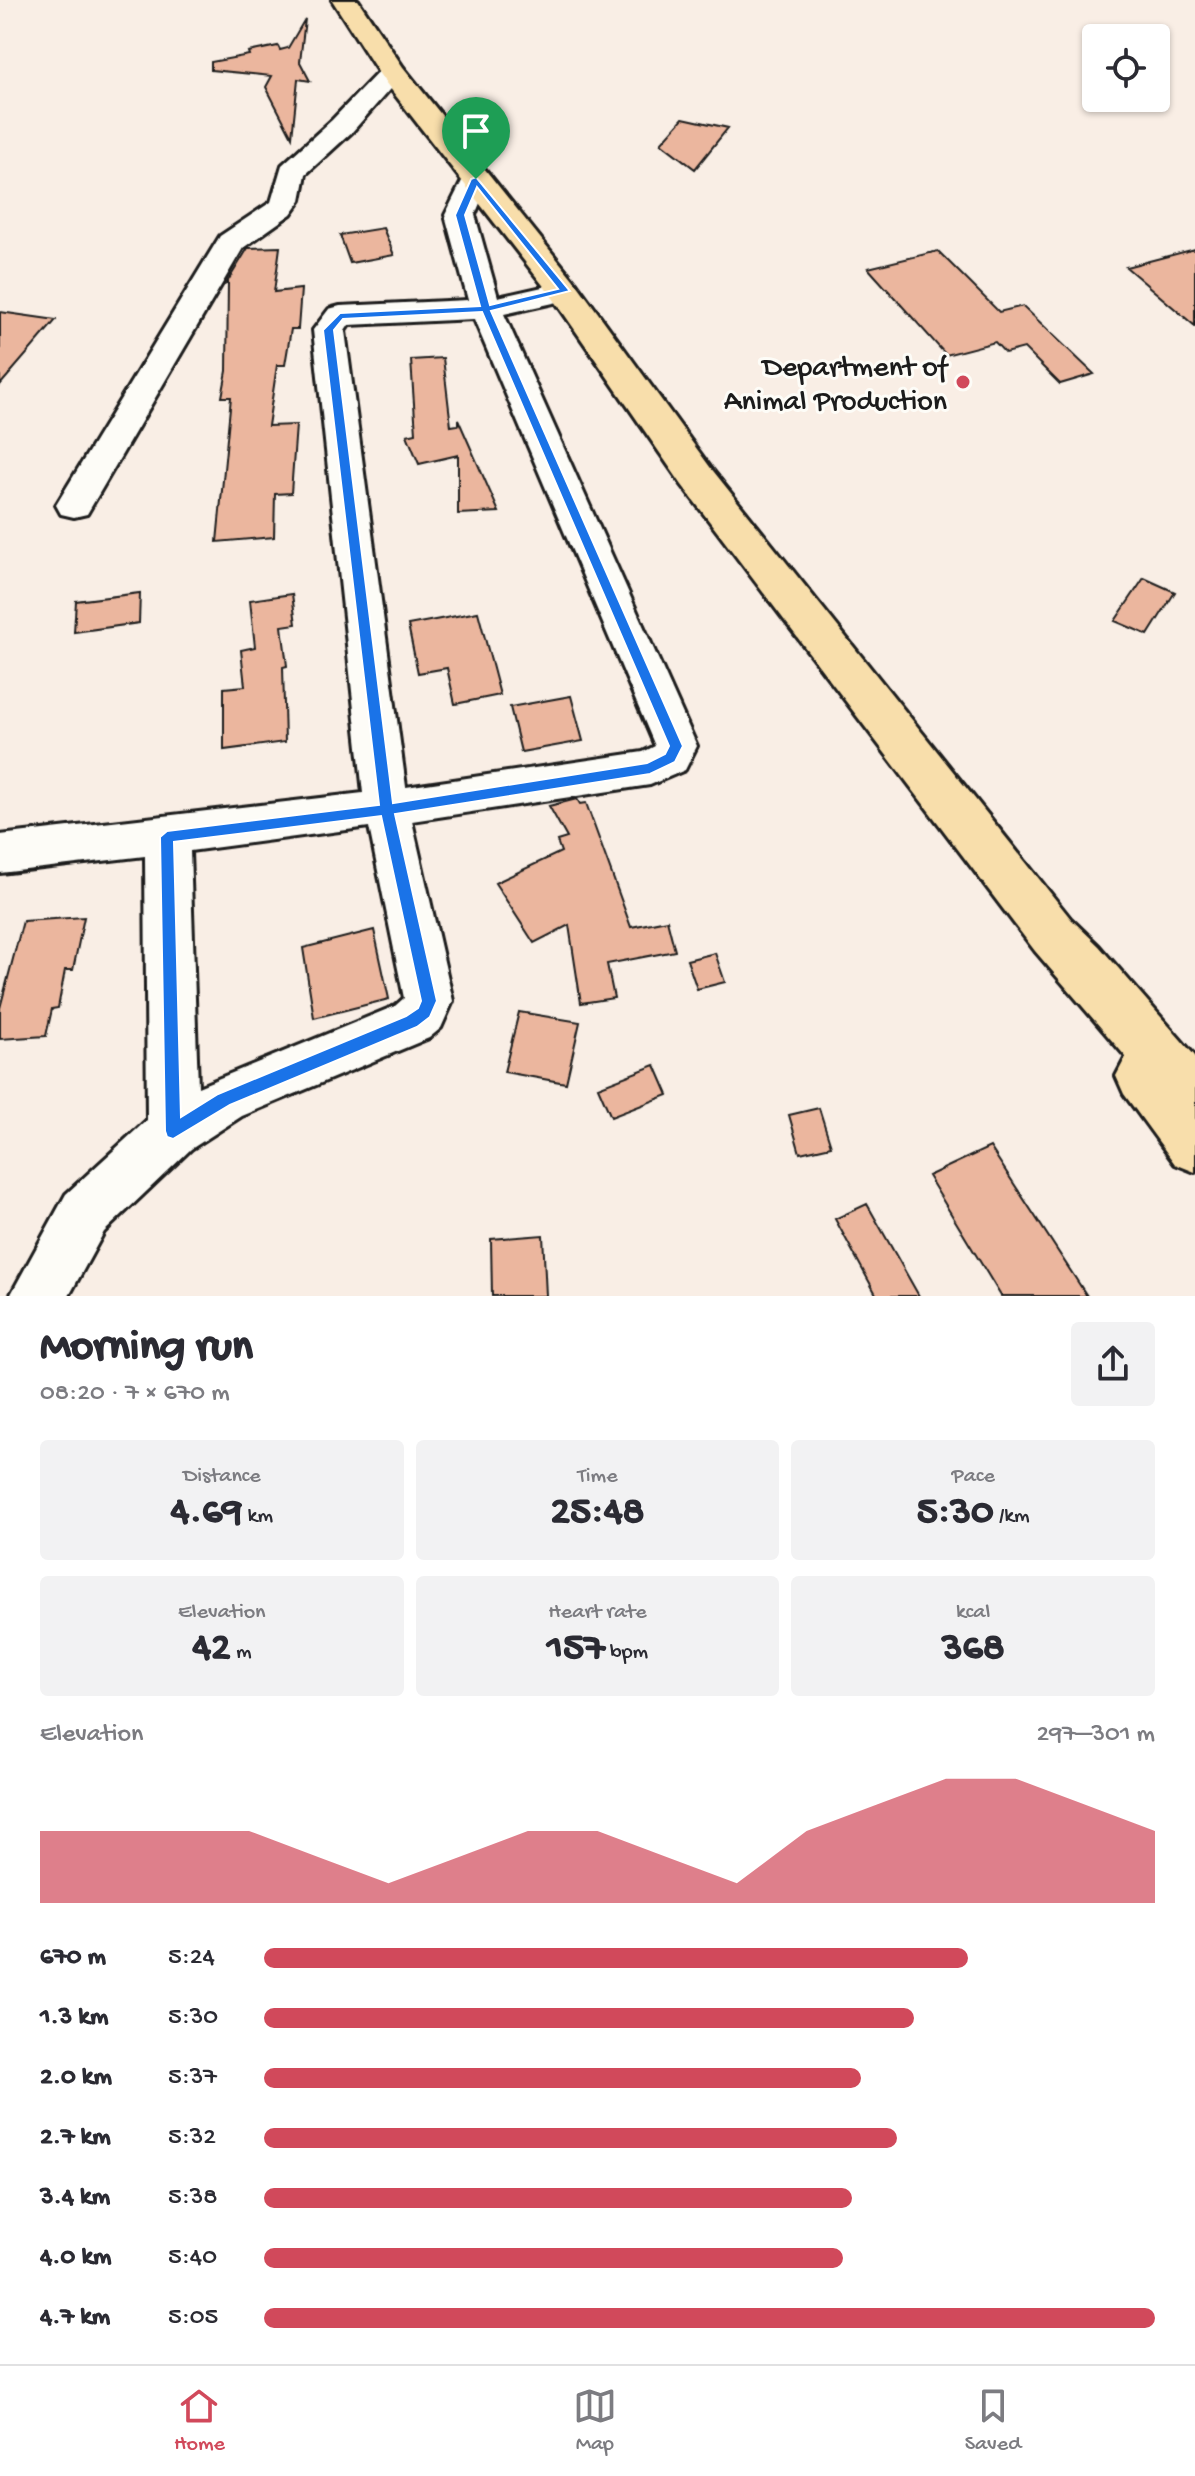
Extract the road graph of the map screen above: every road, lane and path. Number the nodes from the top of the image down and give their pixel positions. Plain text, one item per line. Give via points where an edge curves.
1 (342, 1) edge
2 (392, 72) junction
3 (476, 179) junction
4 (565, 291) junction
5 (486, 309) junction
6 (74, 505) dead end
7 (387, 809) junction
8 (167, 837) junction
9 (0, 854) edge
10 (1053, 935) junction
11 (1195, 1098) edge
12 (173, 1131) junction
13 (1195, 1144) edge
14 (38, 1296) edge

1 - 2 main road
2 - 3 main road
2 - 6 street via 292,171 281,208 231,242
3 - 4 main road
3 - 5 street via 460,215
4 - 5 street
4 - 10 main road via 696,476
5 - 7 street via 340,316 329,330
5 - 7 street via 676,746 670,758 650,768
7 - 8 street
7 - 12 street via 429,1001 424,1012 412,1022 224,1099
8 - 9 street
8 - 12 street
10 - 11 main road
10 - 13 main road via 1068,968
12 - 14 street via 85,1213

